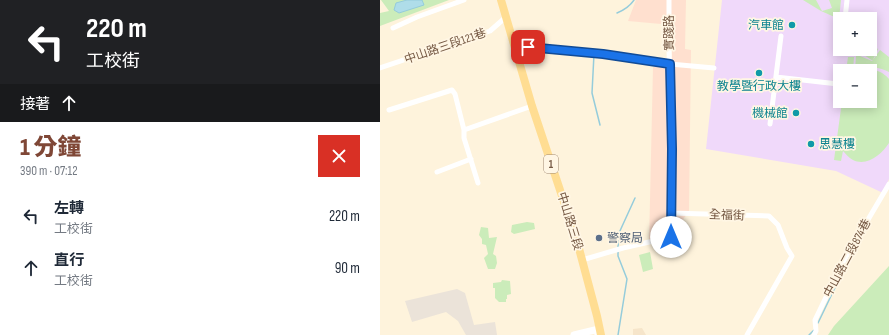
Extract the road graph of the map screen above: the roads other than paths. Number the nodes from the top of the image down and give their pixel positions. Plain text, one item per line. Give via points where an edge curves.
1 (464, 0) edge
2 (501, 0) edge
3 (669, 0) edge
4 (847, 0) edge
5 (846, 12) edge
6 (506, 17) junction
7 (393, 28) dead end
8 (781, 36) dead end
9 (514, 46) junction
10 (670, 64) junction
11 (380, 68) edge
12 (714, 68) dead end
13 (776, 77) junction
14 (833, 83) edge
15 (532, 106) junction
16 (388, 110) dead end
17 (770, 124) dead end
18 (464, 130) junction
19 (471, 159) junction
20 (437, 172) dead end
21 (478, 182) dead end
22 (889, 184) edge
23 (671, 213) junction
24 (582, 260) junction
25 (599, 333) edge
26 (815, 333) edge
27 (574, 335) edge
28 (747, 335) edge

1 - 7 street
2 - 6 main road, 中山路三段 / 1
3 - 10 street, 實踐路
4 - 5 street
6 - 9 main road, 中山路三段 / 1
6 - 11 street, 中山路三段121巷 via 490,31
8 - 13 street
9 - 10 street
9 - 15 main road, 中山路三段 / 1
10 - 12 street
10 - 23 street, 實踐路
13 - 14 street
13 - 17 street
15 - 18 street
15 - 24 main road, 中山路三段 / 1
16 - 18 street via 452,90
18 - 19 street
19 - 20 street
19 - 21 street
22 - 26 street, 中山路二段874巷 via 840,262 817,316
23 - 24 street, 實踐路 via 671,237
23 - 28 street, 全福街 via 769,216 778,226 792,256
24 - 25 main road, 中山路三段 / 1
25 - 27 street

